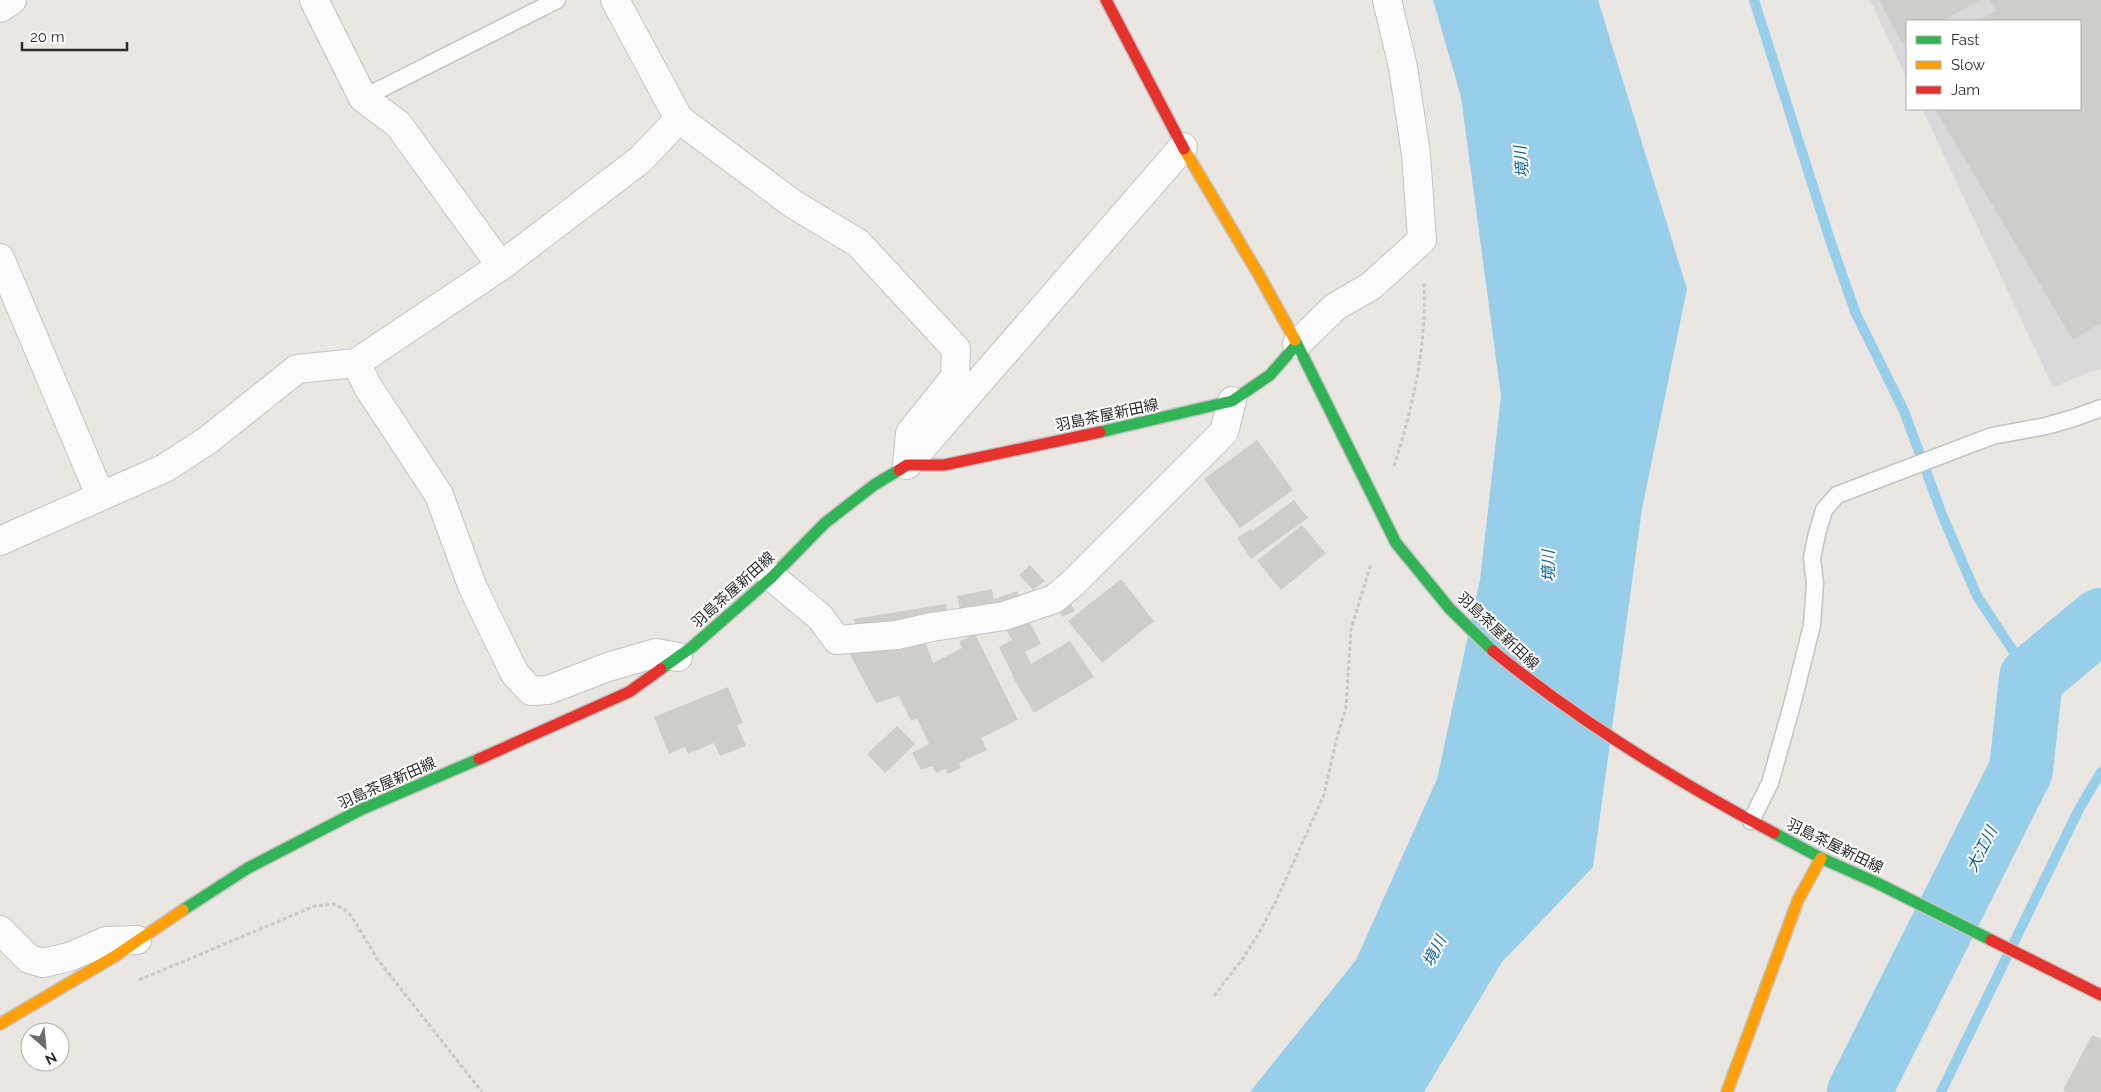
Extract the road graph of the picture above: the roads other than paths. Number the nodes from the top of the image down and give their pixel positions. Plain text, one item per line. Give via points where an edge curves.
1 (12, 0) edge
2 (314, 0) edge
3 (558, 0) edge
4 (615, 0) edge
5 (1106, 0) edge
6 (1387, 0) edge
7 (0, 8) edge
8 (363, 98) junction
9 (679, 119) junction
10 (1183, 146) junction
11 (0, 258) edge
12 (501, 266) junction
13 (1297, 344) junction
14 (356, 363) junction
15 (1232, 401) junction
16 (2101, 408) edge
17 (907, 465) junction
18 (100, 495) junction
19 (0, 541) edge
20 (772, 577) junction
21 (678, 657) junction
22 (1751, 821) junction
23 (1821, 858) junction
24 (0, 930) edge
25 (137, 940) junction
26 (2101, 995) edge
27 (0, 1024) edge
28 (1727, 1092) edge

1 - 7 street
2 - 8 street
3 - 8 lane
4 - 9 street
5 - 10 main road
6 - 13 street via 1403,67 1416,154 1422,240 1371,286 1335,307
8 - 12 street via 398,124
9 - 12 street via 640,160
9 - 17 street via 794,204 858,243 956,349 955,378 910,433
10 - 13 main road
10 - 17 street
11 - 18 street
12 - 14 street
13 - 15 main road, 羽島茶屋新田線 via 1270,375
13 - 22 main road, 羽島茶屋新田線 via 1396,544 1450,609 1488,647 1536,686 1610,737
14 - 18 street via 297,369 208,440 165,468
14 - 21 street via 368,387 439,495 473,588 515,674 531,691 548,690 656,653
15 - 17 main road, 羽島茶屋新田線 via 1149,422 952,463
15 - 20 street via 1224,432 1054,599 1004,616 897,635 837,640 820,617
16 - 22 lane via 2046,426 1992,436 1837,495 1824,510 1812,558 1815,583 1812,626 1770,783
17 - 20 main road, 羽島茶屋新田線 via 874,485 825,523
18 - 19 street
20 - 21 main road, 羽島茶屋新田線
21 - 25 main road, 羽島茶屋新田線 via 628,692 360,810 248,868
22 - 23 main road, 羽島茶屋新田線
23 - 26 main road, 羽島茶屋新田線
23 - 28 main road via 1798,900
24 - 25 street via 29,959 43,963 69,957 106,941
25 - 27 main road, 羽島茶屋新田線

